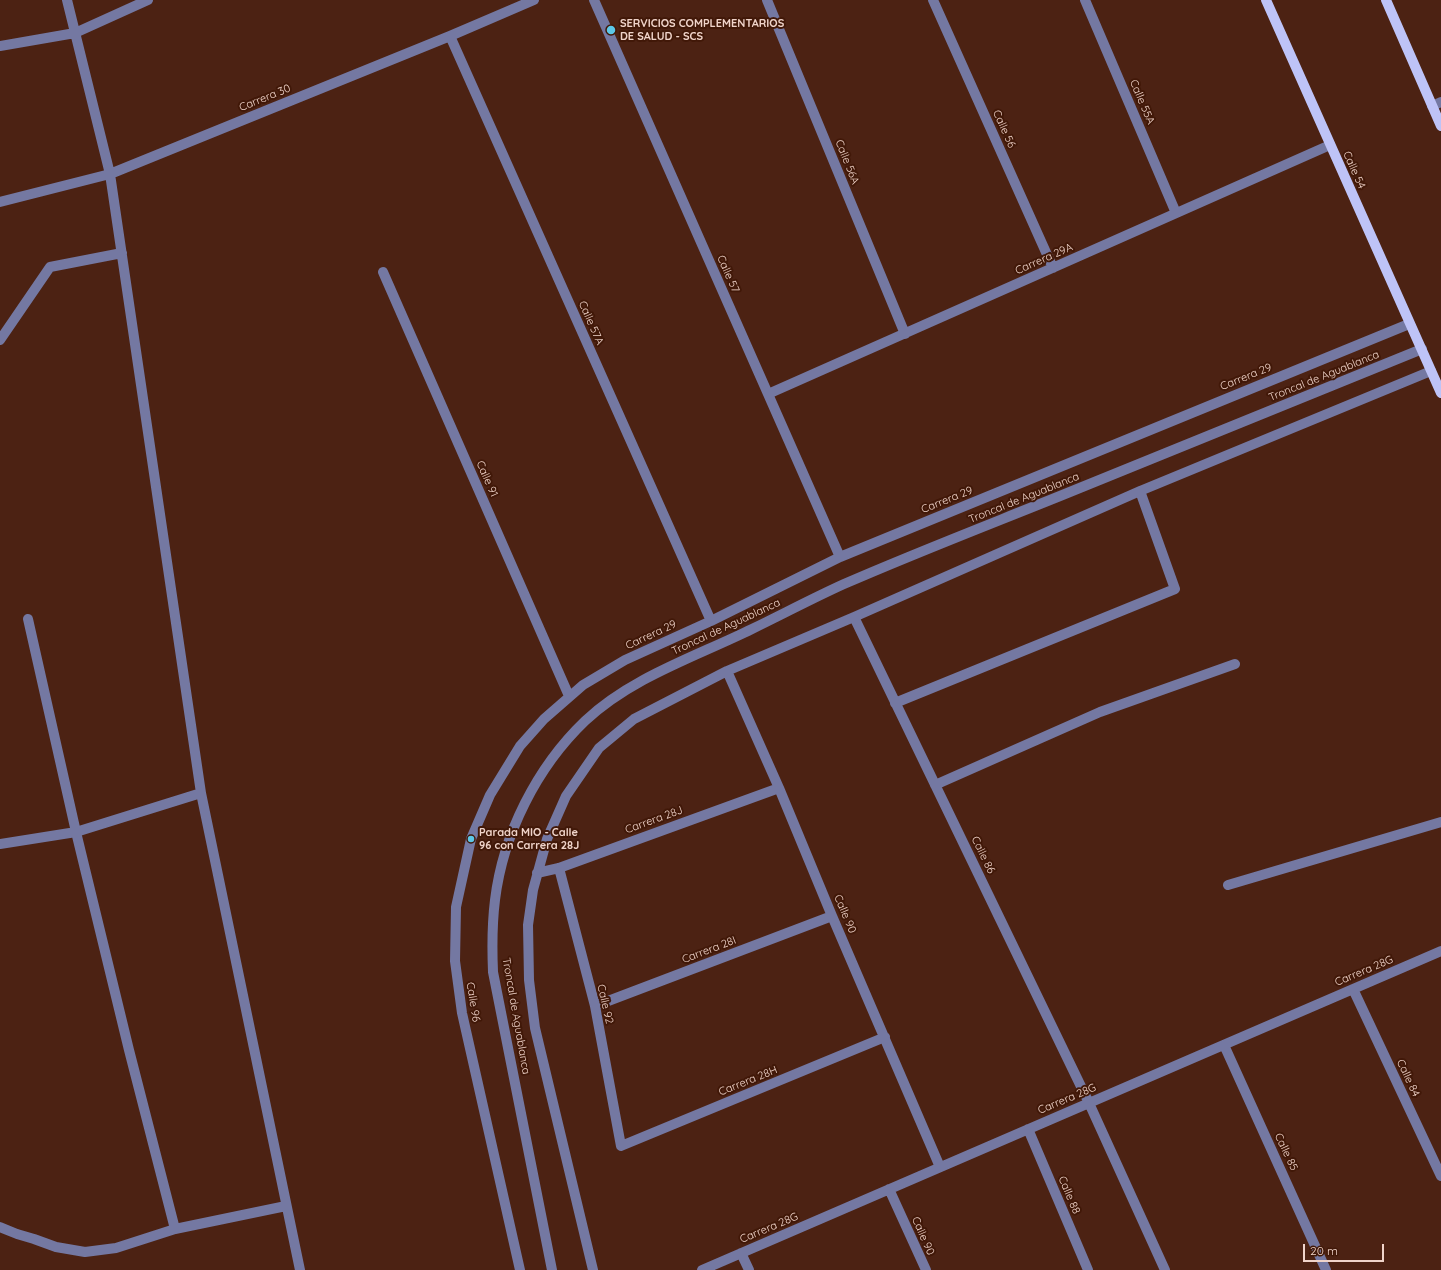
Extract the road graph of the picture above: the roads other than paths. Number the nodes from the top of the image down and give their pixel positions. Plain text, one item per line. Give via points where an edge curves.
1 (67, 0) edge
2 (148, 0) edge
3 (534, 0) edge
4 (594, 0) edge
5 (767, 0) edge
6 (933, 0) edge
7 (1085, 0) edge
8 (1266, 0) edge
9 (1386, 0) edge
10 (75, 33) junction
11 (450, 36) junction
12 (0, 46) edge
13 (1437, 104) edge
14 (1441, 126) edge
15 (1330, 145) junction
16 (110, 174) junction
17 (0, 202) edge
18 (1176, 214) junction
19 (122, 253) junction
20 (1054, 268) junction
21 (383, 272) dead end
22 (1409, 324) junction
23 (905, 334) junction
24 (0, 340) edge
25 (1422, 350) junction
26 (1431, 371) junction
27 (1441, 393) edge
28 (768, 394) junction
29 (1140, 491) junction
30 (840, 557) junction
31 (854, 617) junction
32 (28, 619) dead end
33 (711, 621) junction
34 (1235, 664) dead end
35 (727, 671) junction
36 (570, 696) junction
37 (895, 703) junction
38 (520, 746) joint
39 (935, 785) junction
40 (778, 788) junction
41 (201, 793) junction
42 (1441, 822) edge
43 (76, 832) junction
44 (0, 844) edge
45 (559, 868) junction
46 (537, 873) junction
47 (1228, 885) dead end
48 (832, 916) junction
49 (1441, 951) edge
50 (1353, 990) junction
51 (595, 1006) junction
52 (885, 1037) junction
53 (1224, 1045) junction
54 (1090, 1103) junction
55 (1028, 1129) junction
56 (621, 1146) joint
57 (940, 1167) junction
58 (1441, 1176) edge
59 (889, 1189) junction
60 (286, 1206) junction
61 (0, 1227) edge
62 (175, 1229) junction
63 (742, 1253) junction
64 (300, 1270) edge
65 (520, 1270) edge
66 (552, 1270) edge
67 (594, 1270) edge
68 (702, 1270) edge
69 (749, 1270) edge
70 (926, 1270) edge
71 (1088, 1270) edge
72 (1165, 1270) edge
73 (1326, 1270) edge

1 - 10 street
2 - 10 street
3 - 11 street, Carrera 30
4 - 28 street, Calle 57
5 - 23 street, Calle 56A
6 - 20 street, Calle 56
7 - 18 street, Calle 55A
8 - 15 main road, Calle 54
9 - 13 main road
10 - 12 street
10 - 16 street
11 - 16 street, Carrera 30
11 - 33 street, Calle 57A
13 - 14 main road
15 - 18 street, Carrera 29A
15 - 22 main road, Calle 54
16 - 17 street, Carrera 30
16 - 19 street
18 - 20 street, Carrera 29A
19 - 24 street via 50,267
19 - 41 street
20 - 23 street, Carrera 29A
21 - 36 street, Calle 91
22 - 25 main road, Calle 54
22 - 30 street, Carrera 29
23 - 28 street, Carrera 29A
25 - 26 main road, Calle 54
25 - 66 street, Troncal de Aguablanca via 842,585 719,646 651,676 610,700 584,723 557,753 537,781 518,819 504,856 495,897 492,938 493,972
26 - 27 main road, Calle 54
26 - 29 street
28 - 30 street, Calle 57
29 - 31 street
29 - 37 street via 1175,589
30 - 33 street, Carrera 29
31 - 35 street
31 - 37 street, Calle 86
32 - 43 street
33 - 36 street, Carrera 29 via 625,660 583,685
34 - 39 street via 1100,712
35 - 40 street, Calle 90
35 - 46 street via 634,719 599,748 566,796 547,839
36 - 38 street, Carrera 29 via 544,719
37 - 39 street, Calle 86
38 - 65 street, Calle 96 via 490,795 471,839 456,907 455,961 462,1012
39 - 54 street, Calle 86
40 - 45 street, Carrera 28J
40 - 48 street, Calle 90
41 - 43 street
41 - 60 street
42 - 47 street
43 - 44 street
43 - 62 street via 128,1050
45 - 46 street, Carrera 28J
45 - 51 street, Calle 92
46 - 67 street via 528,924 529,980 535,1028
48 - 51 street, Carrera 28I
48 - 52 street, Calle 90
49 - 50 street, Carrera 28G
50 - 53 street, Carrera 28G
50 - 58 street, Calle 84
51 - 56 street, Calle 92
52 - 56 street, Carrera 28H
52 - 57 street, Calle 90
53 - 54 street, Carrera 28G
53 - 73 street, Calle 85
54 - 55 street, Carrera 28G
54 - 72 street, Calle 86
55 - 57 street, Carrera 28G
55 - 71 street, Calle 88
57 - 59 street, Carrera 28G
59 - 63 street, Carrera 28G
59 - 70 street, Calle 90
60 - 62 street
60 - 64 street
61 - 62 street via 56,1247 85,1252 116,1248
63 - 68 street, Carrera 28G
63 - 69 street

